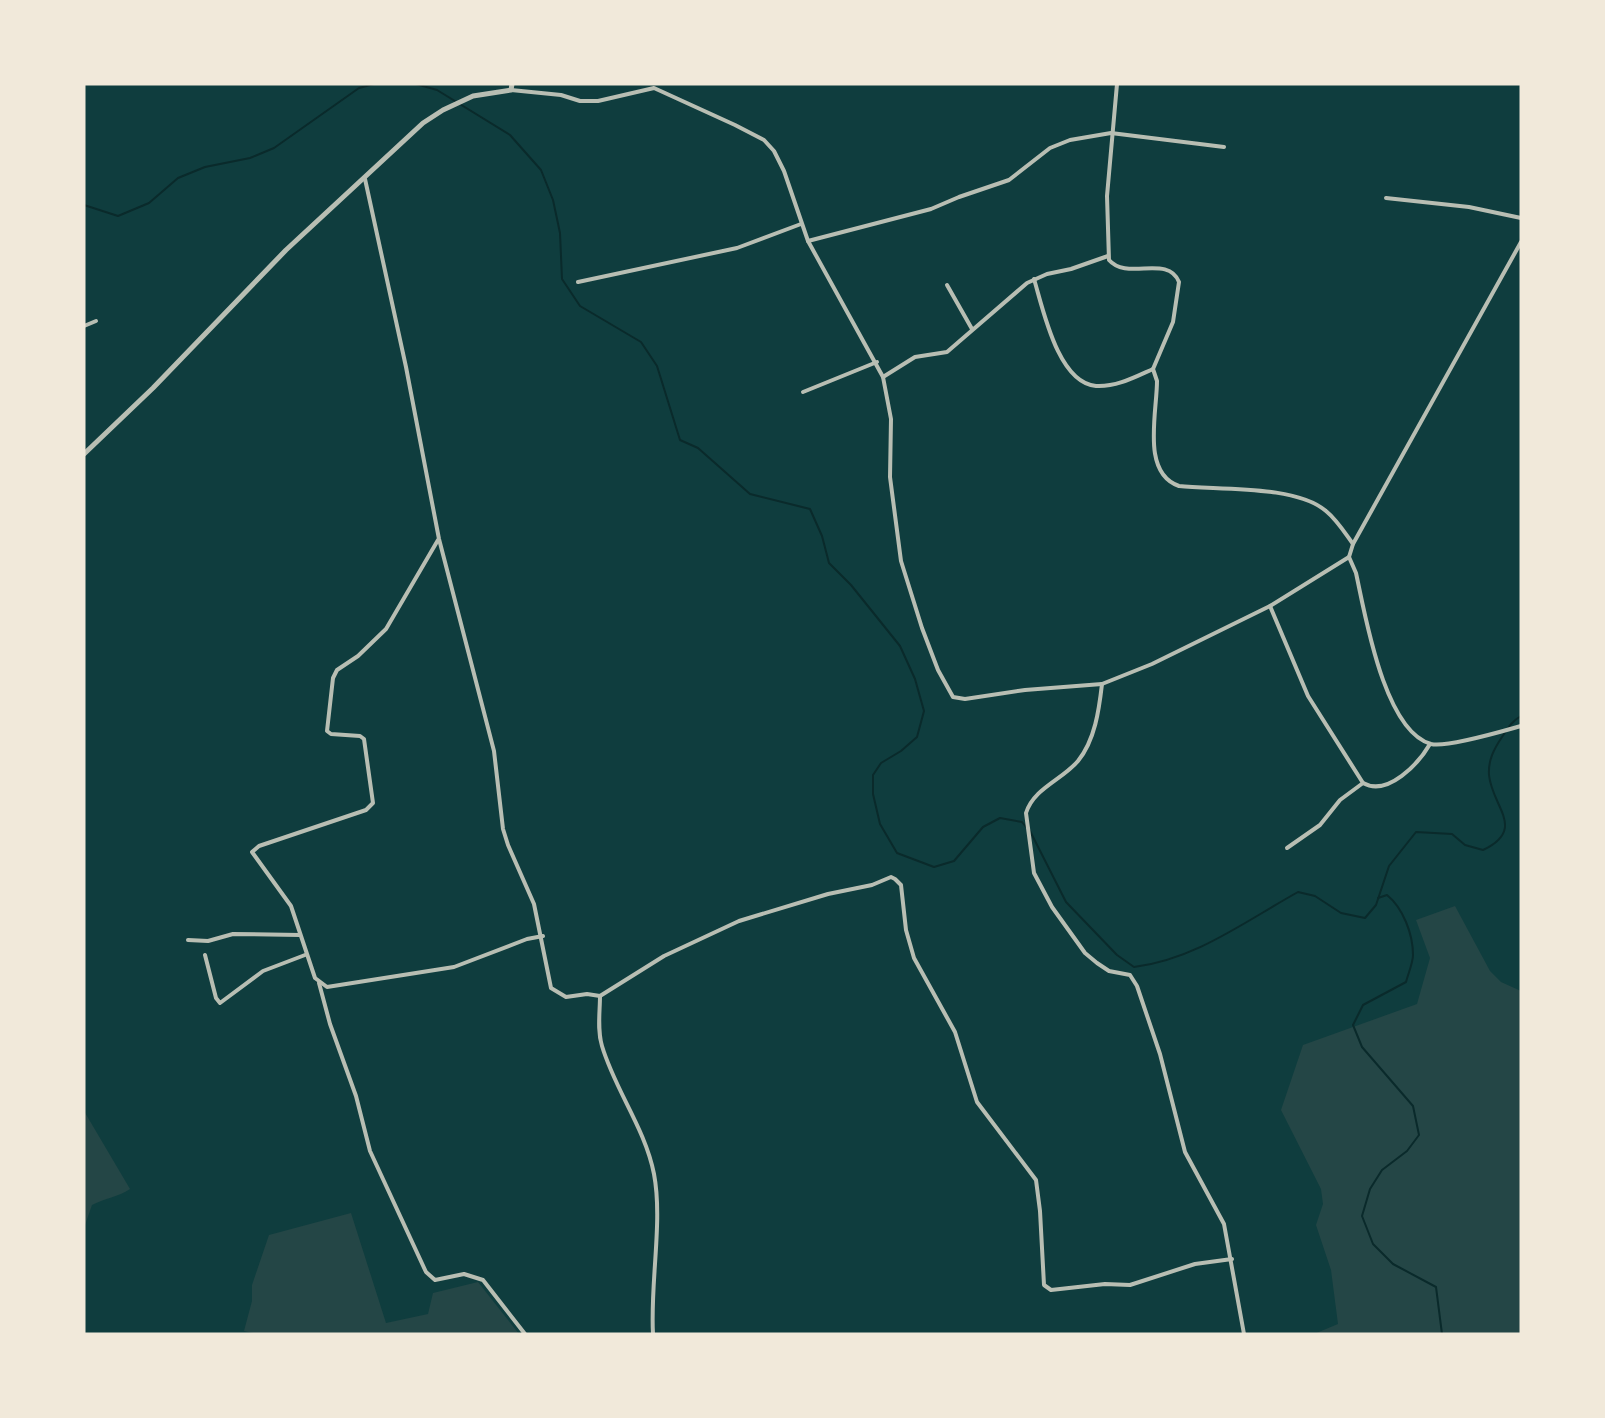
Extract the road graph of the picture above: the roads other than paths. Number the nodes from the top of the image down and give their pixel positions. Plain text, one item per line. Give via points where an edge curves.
1 (1117, 84) edge
2 (512, 87) edge
3 (1111, 134) junction
4 (1224, 147) dead end
5 (365, 179) junction
6 (1386, 198) dead end
7 (1521, 218) edge
8 (801, 224) junction
9 (808, 241) junction
10 (1521, 242) edge
11 (1108, 256) junction
12 (1034, 279) junction
13 (578, 282) dead end
14 (947, 285) dead end
15 (96, 321) dead end
16 (84, 326) edge
17 (972, 329) junction
18 (877, 362) junction
19 (1153, 369) junction
20 (883, 377) junction
21 (803, 392) dead end
22 (84, 454) edge
23 (439, 539) junction
24 (1353, 544) junction
25 (1349, 557) junction
26 (1270, 606) junction
27 (1102, 684) junction
28 (1521, 726) edge
29 (1430, 744) junction
30 (1363, 783) junction
31 (1287, 848) dead end
32 (300, 935) junction
33 (543, 936) junction
34 (188, 940) dead end
35 (305, 954) junction
36 (205, 955) dead end
37 (319, 983) junction
38 (600, 996) junction
39 (1232, 1259) junction
40 (525, 1334) edge
41 (654, 1334) edge
42 (1244, 1334) edge

1 - 3 street
2 - 5 street via 463,100 423,123
2 - 8 street via 580,101 598,101 648,88 664,90 764,140 779,160
3 - 4 street
3 - 9 street via 1070,140 1050,148 1010,180 931,209
3 - 11 street
5 - 22 street via 286,250
5 - 23 street
6 - 7 street via 1469,207
8 - 9 street
8 - 13 street via 737,248
9 - 18 street
10 - 24 street
11 - 12 street
11 - 19 street via 1120,269 1165,268 1177,276 1175,311
12 - 17 street
12 - 19 street via 1065,364 1082,381 1094,386 1112,385
14 - 17 street
15 - 16 street
17 - 20 street via 947,352 915,357
18 - 20 street
18 - 21 street
19 - 24 street via 1157,381 1155,456 1169,482 1302,498 1327,511
20 - 27 street via 891,419 890,477 901,561 922,628 949,692 965,699
23 - 32 street via 386,629 333,678 327,731 364,740 373,803 366,810 253,849 254,857 291,906
23 - 33 street via 489,730 508,845 534,904
24 - 25 street
25 - 26 street
25 - 29 street via 1384,684 1406,724
26 - 27 street
26 - 30 street via 1308,696
27 - 39 street via 1086,750 1035,796 1026,813 1034,873 1085,953 1109,970 1130,975 1137,986 1160,1054 1185,1152 1221,1216
28 - 29 street
29 - 30 street via 1411,769 1398,778 1378,786
30 - 31 street via 1340,800 1320,825
32 - 34 street via 233,934 208,941
32 - 35 street
33 - 37 street via 454,967 327,987
33 - 38 street via 551,988 566,997
35 - 36 street via 263,971 220,1003
35 - 37 street
37 - 40 street via 370,1151 426,1272 435,1280 464,1274 483,1280
38 - 39 street via 664,956 738,921 891,877 902,885 906,930 914,958 955,1032 977,1102 1036,1180 1044,1285 1051,1290 1130,1285 1195,1264
38 - 41 street via 602,1046 646,1147 654,1175
39 - 42 street

